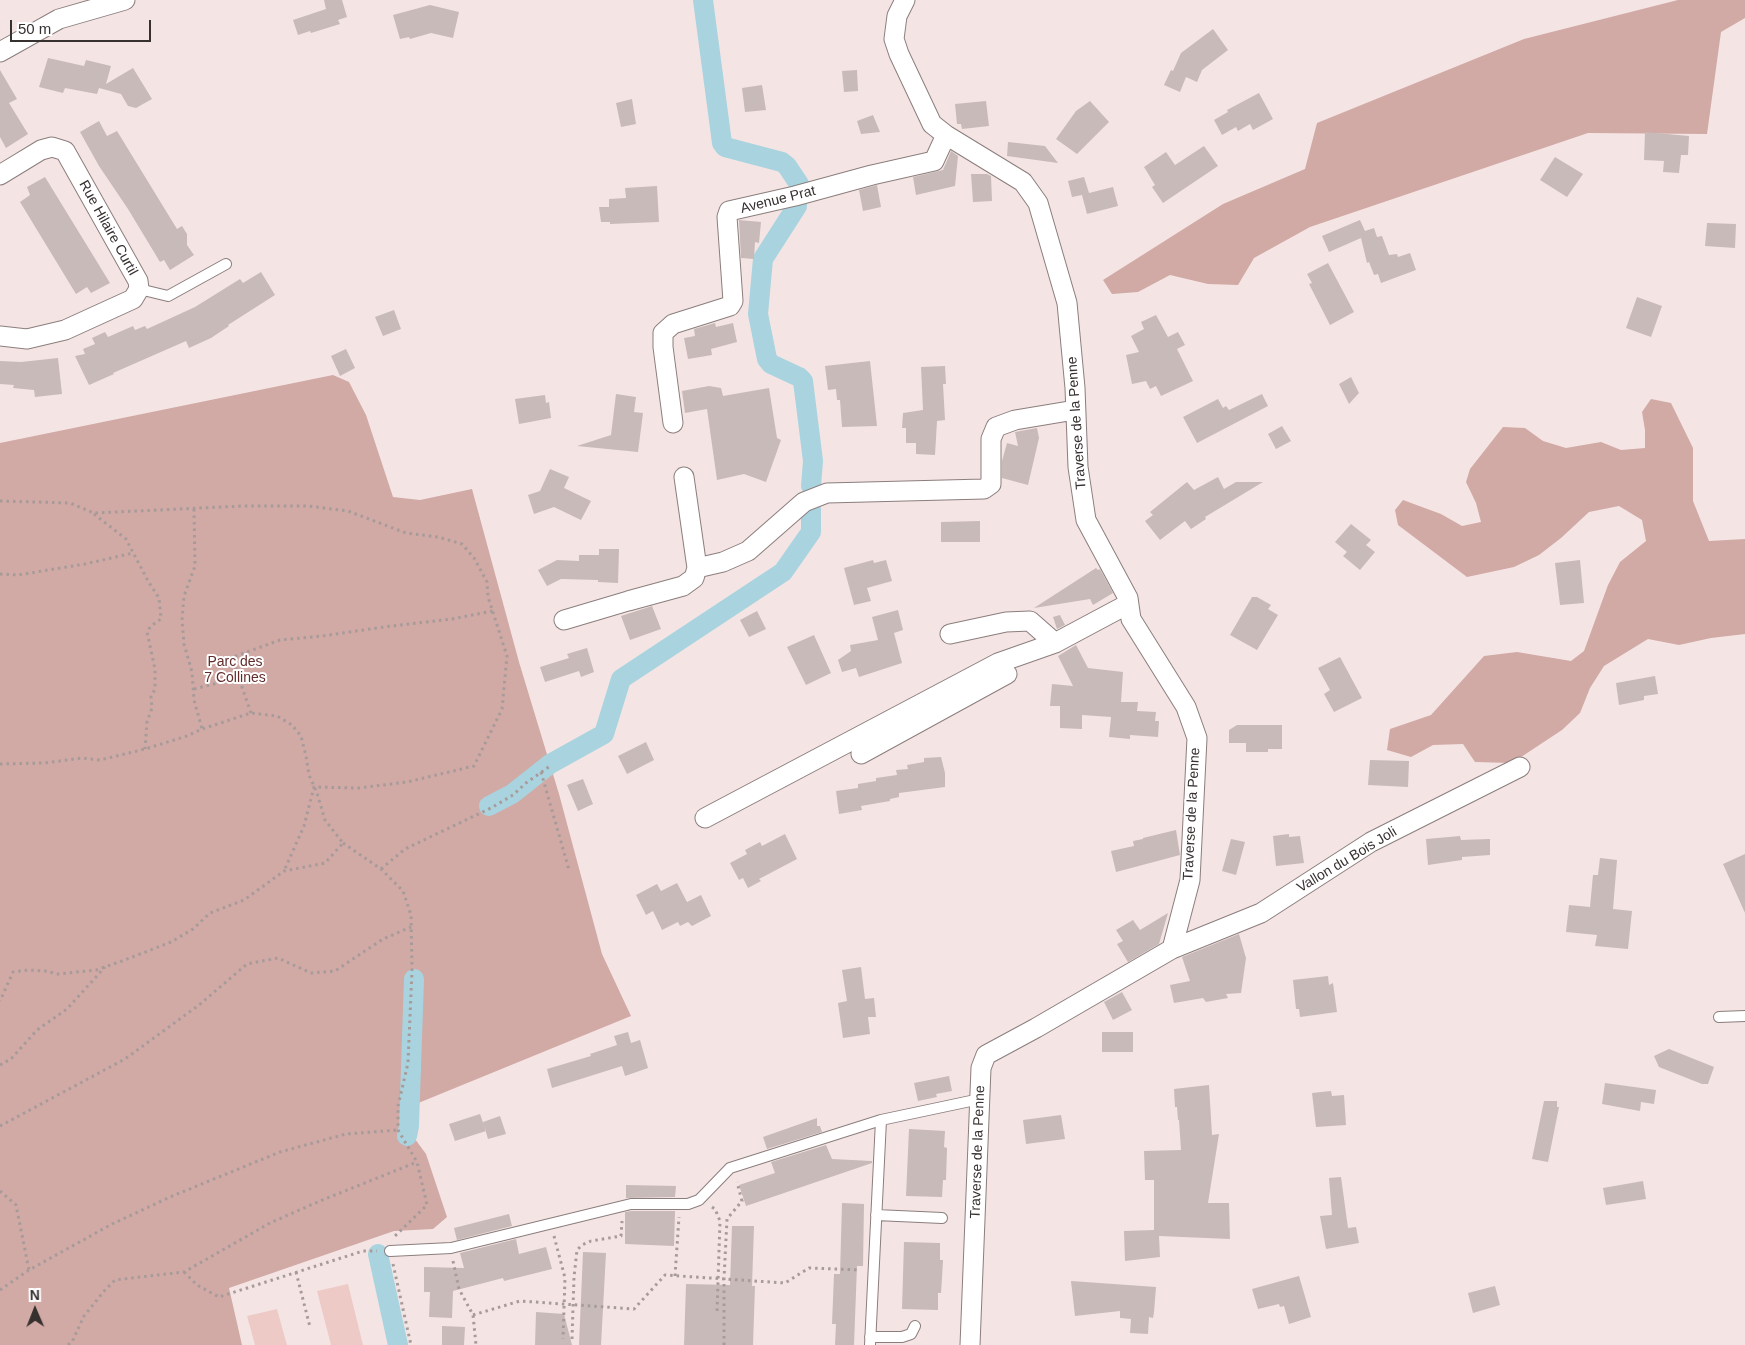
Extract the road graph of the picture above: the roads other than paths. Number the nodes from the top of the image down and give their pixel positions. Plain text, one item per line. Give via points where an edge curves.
1 (124, 0) edge
2 (905, 0) edge
3 (0, 52) edge
4 (946, 134) junction
5 (0, 175) edge
6 (226, 264) dead end
7 (139, 289) junction
8 (0, 336) edge
9 (1075, 410) junction
10 (673, 423) dead end
11 (684, 477) dead end
12 (697, 568) junction
13 (1128, 604) junction
14 (564, 620) dead end
15 (950, 634) dead end
16 (1055, 643) junction
17 (861, 754) dead end
18 (1520, 767) dead end
19 (705, 818) dead end
20 (1172, 949) junction
21 (1745, 1016) edge
22 (1719, 1017) dead end
23 (980, 1099) junction
24 (881, 1120) junction
25 (876, 1215) junction
26 (942, 1218) dead end
27 (390, 1251) road end
28 (915, 1326) dead end
29 (870, 1341) edge
30 (970, 1345) edge

1 - 3 street via 59,19
2 - 4 street, Traverse de la Penne via 897,16 894,39 932,124
4 - 9 street, Traverse de la Penne via 1023,182 1038,203 1067,303
4 - 10 street, Avenue Prat via 934,161 729,211 726,217 733,301 730,306 673,324 663,333
5 - 7 street, Rue Hilaire Curtil via 41,150 52,147 65,152 138,281
6 - 7 lane via 168,296
7 - 8 street, Rue Hilaire Curtil via 133,299 65,330 26,338
9 - 12 street via 1015,420 996,427 991,439 990,484 984,489 827,493 804,502 748,550 723,562
9 - 13 street, Traverse de la Penne via 1078,467 1086,520 1128,598
11 - 12 street
12 - 14 street via 694,578 683,586
13 - 16 street
13 - 20 street, Traverse de la Penne via 1131,619 1186,707 1197,738 1190,880
15 - 16 street via 1006,622 1030,621
16 - 17 street via 1040,659 1001,676
16 - 19 street via 998,663
18 - 20 street, Vallon du Bois Joli via 1371,842 1261,913
20 - 23 street, Traverse de la Penne via 986,1055 981,1068
21 - 22 lane
23 - 24 lane
23 - 30 street, Traverse de la Penne
24 - 25 lane
24 - 27 lane via 732,1168 700,1200 688,1204 631,1204 450,1248
25 - 26 lane
25 - 29 lane
28 - 29 lane via 910,1334

